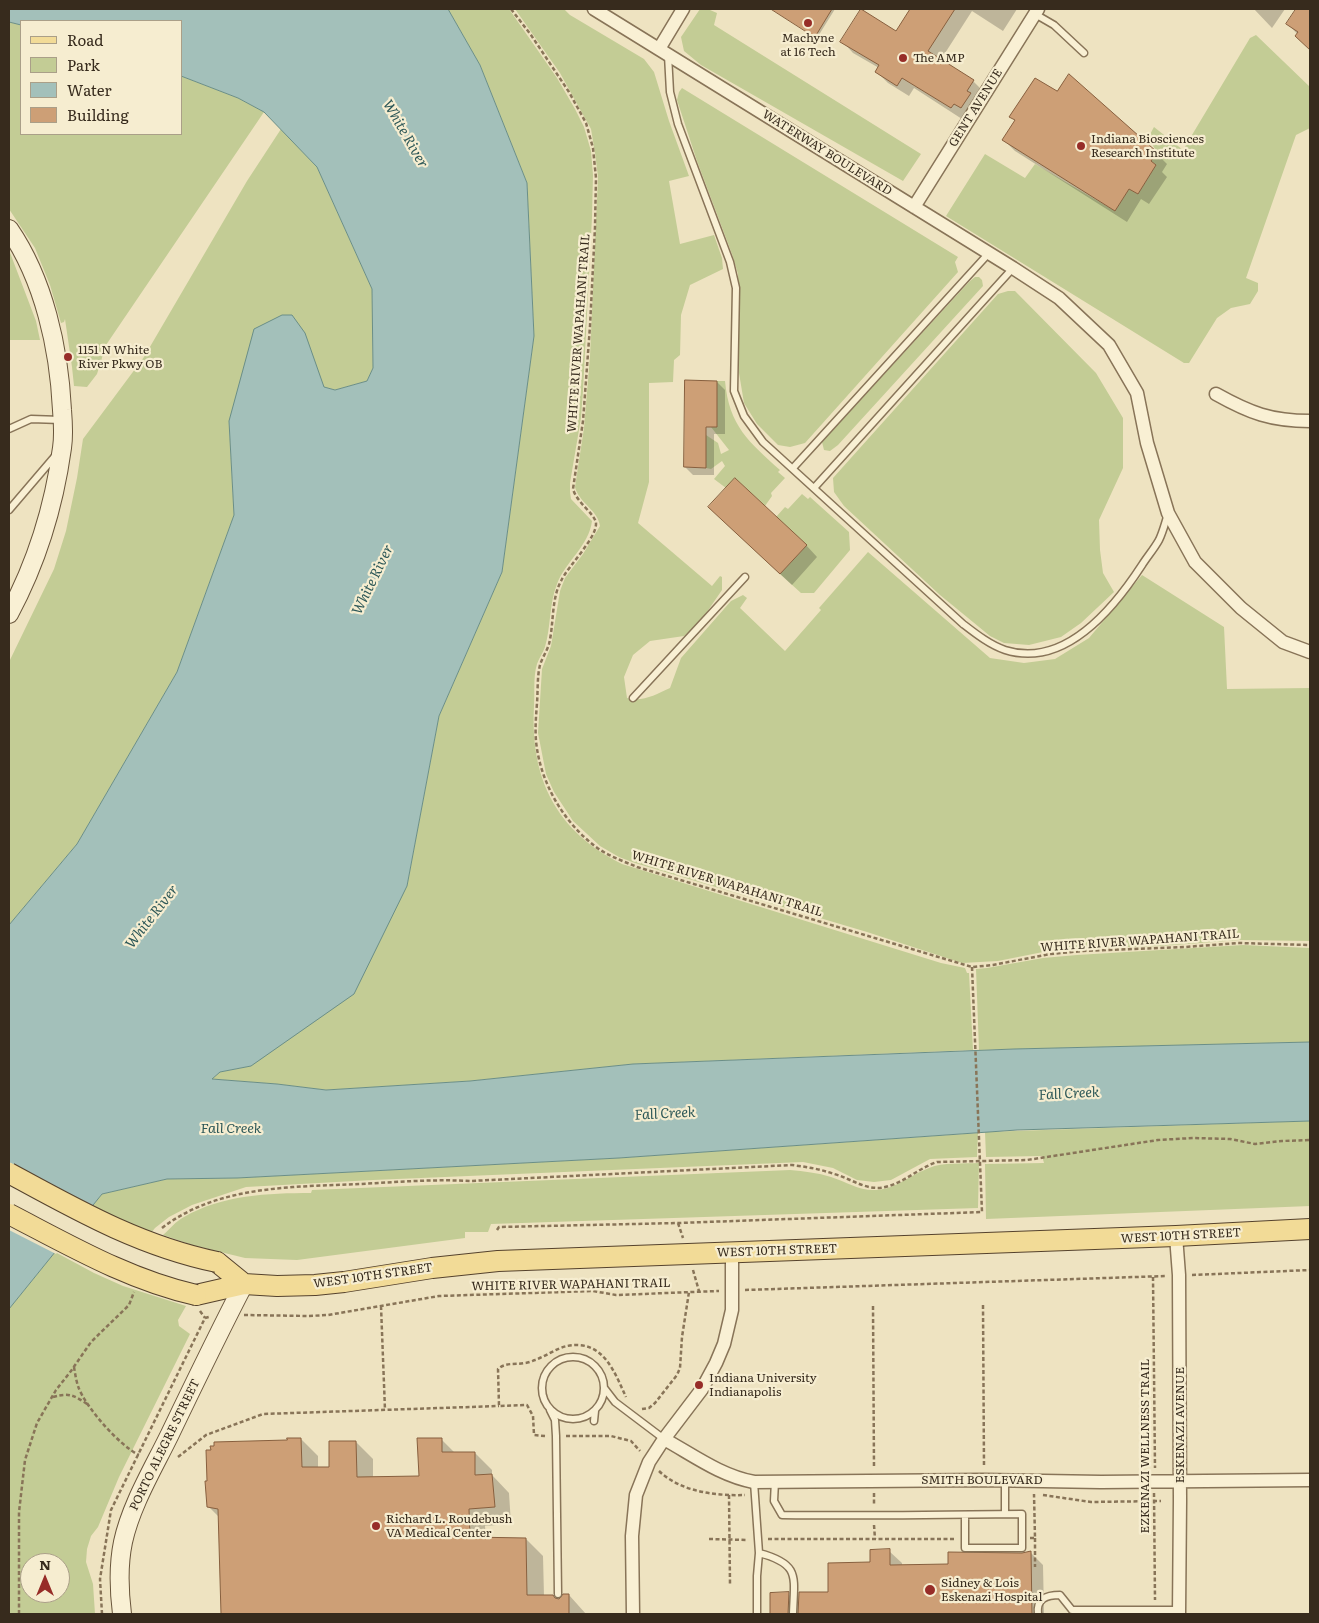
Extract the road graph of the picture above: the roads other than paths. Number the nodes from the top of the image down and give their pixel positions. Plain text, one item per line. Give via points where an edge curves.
1 (594, 9) edge
2 (683, 9) edge
3 (1036, 11) edge
4 (664, 52) junction
5 (1084, 53) dead end
6 (914, 207) junction
7 (9, 229) edge
8 (989, 253) junction
9 (1013, 268) junction
10 (1216, 394) dead end
11 (62, 420) junction
12 (1310, 421) edge
13 (9, 429) edge
14 (62, 446) junction
15 (793, 468) junction
16 (814, 488) junction
17 (9, 510) edge
18 (1168, 513) junction
19 (745, 576) dead end
20 (9, 614) edge
21 (1310, 652) edge
22 (632, 698) dead end
23 (9, 1173) edge
24 (9, 1214) edge
25 (1310, 1229) edge
26 (1176, 1236) junction
27 (732, 1253) junction
28 (244, 1284) junction
29 (605, 1388) junction
30 (550, 1409) junction
31 (594, 1411) junction
32 (594, 1421) dead end
33 (664, 1438) junction
34 (1006, 1480) junction
35 (1310, 1480) edge
36 (775, 1481) junction
37 (1180, 1481) junction
38 (754, 1482) junction
39 (1005, 1514) junction
40 (965, 1515) junction
41 (759, 1553) junction
42 (558, 1594) dead end
43 (1070, 1612) edge
44 (1179, 1612) edge
45 (122, 1614) edge
46 (633, 1614) edge
47 (757, 1614) edge
48 (793, 1614) edge
49 (1038, 1614) edge

1 - 4 street, WATERWAY BOULEVARD
2 - 4 street
3 - 5 lane
3 - 6 street, GENT AVENUE
4 - 6 street, WATERWAY BOULEVARD
4 - 15 lane via 678,124 730,262 736,288 734,390 744,416 763,442
6 - 8 street, WATERWAY BOULEVARD
7 - 11 main road via 44,302 57,362
8 - 9 street, WATERWAY BOULEVARD
8 - 15 lane
9 - 16 lane
9 - 18 street, WATERWAY BOULEVARD via 1059,298 1109,345 1138,393 1147,443
10 - 12 street via 1249,412
11 - 13 lane via 31,419
11 - 14 main road
14 - 17 lane
14 - 20 main road via 40,546
15 - 16 lane
16 - 18 lane via 963,624 987,642 1026,654 1056,649 1108,612 1128,588 1158,540
18 - 21 street, WATERWAY BOULEVARD via 1195,562 1283,642
19 - 22 lane
23 - 28 main road, bridge via 133,1237 217,1262
24 - 28 main road, WEST 10TH STREET, bridge via 156,1284 196,1295
25 - 26 main road, WEST 10TH STREET
26 - 27 main road, WEST 10TH STREET
26 - 37 street, ESKENAZI AVENUE
27 - 28 main road, WEST 10TH STREET via 498,1261 315,1285
27 - 33 street via 732,1310 724,1344 702,1388
28 - 45 main road, PORTO ALEGRE STREET via 131,1516 123,1543 119,1576
29 - 30 lane via 600,1373 590,1361 580,1357 558,1360 550,1366 542,1386 542,1394
29 - 31 lane
29 - 33 lane via 615,1402
30 - 31 lane via 567,1419 577,1419
30 - 42 lane via 556,1436
31 - 32 lane
33 - 38 street, SMITH BOULEVARD via 726,1474
33 - 46 street via 649,1462 636,1495 632,1536
34 - 36 street, SMITH BOULEVARD
34 - 37 street, SMITH BOULEVARD
34 - 39 lane
35 - 37 street, SMITH BOULEVARD
36 - 38 street, SMITH BOULEVARD
36 - 40 lane via 774,1501 782,1515
37 - 44 street, ESKENAZI AVENUE
38 - 41 lane
39 - 40 lane
39 - 40 lane via 1022,1514 1022,1548 965,1548
41 - 47 lane
41 - 48 lane via 775,1557 789,1566 794,1578
43 - 44 lane
43 - 49 lane via 1060,1595 1051,1595 1040,1602

